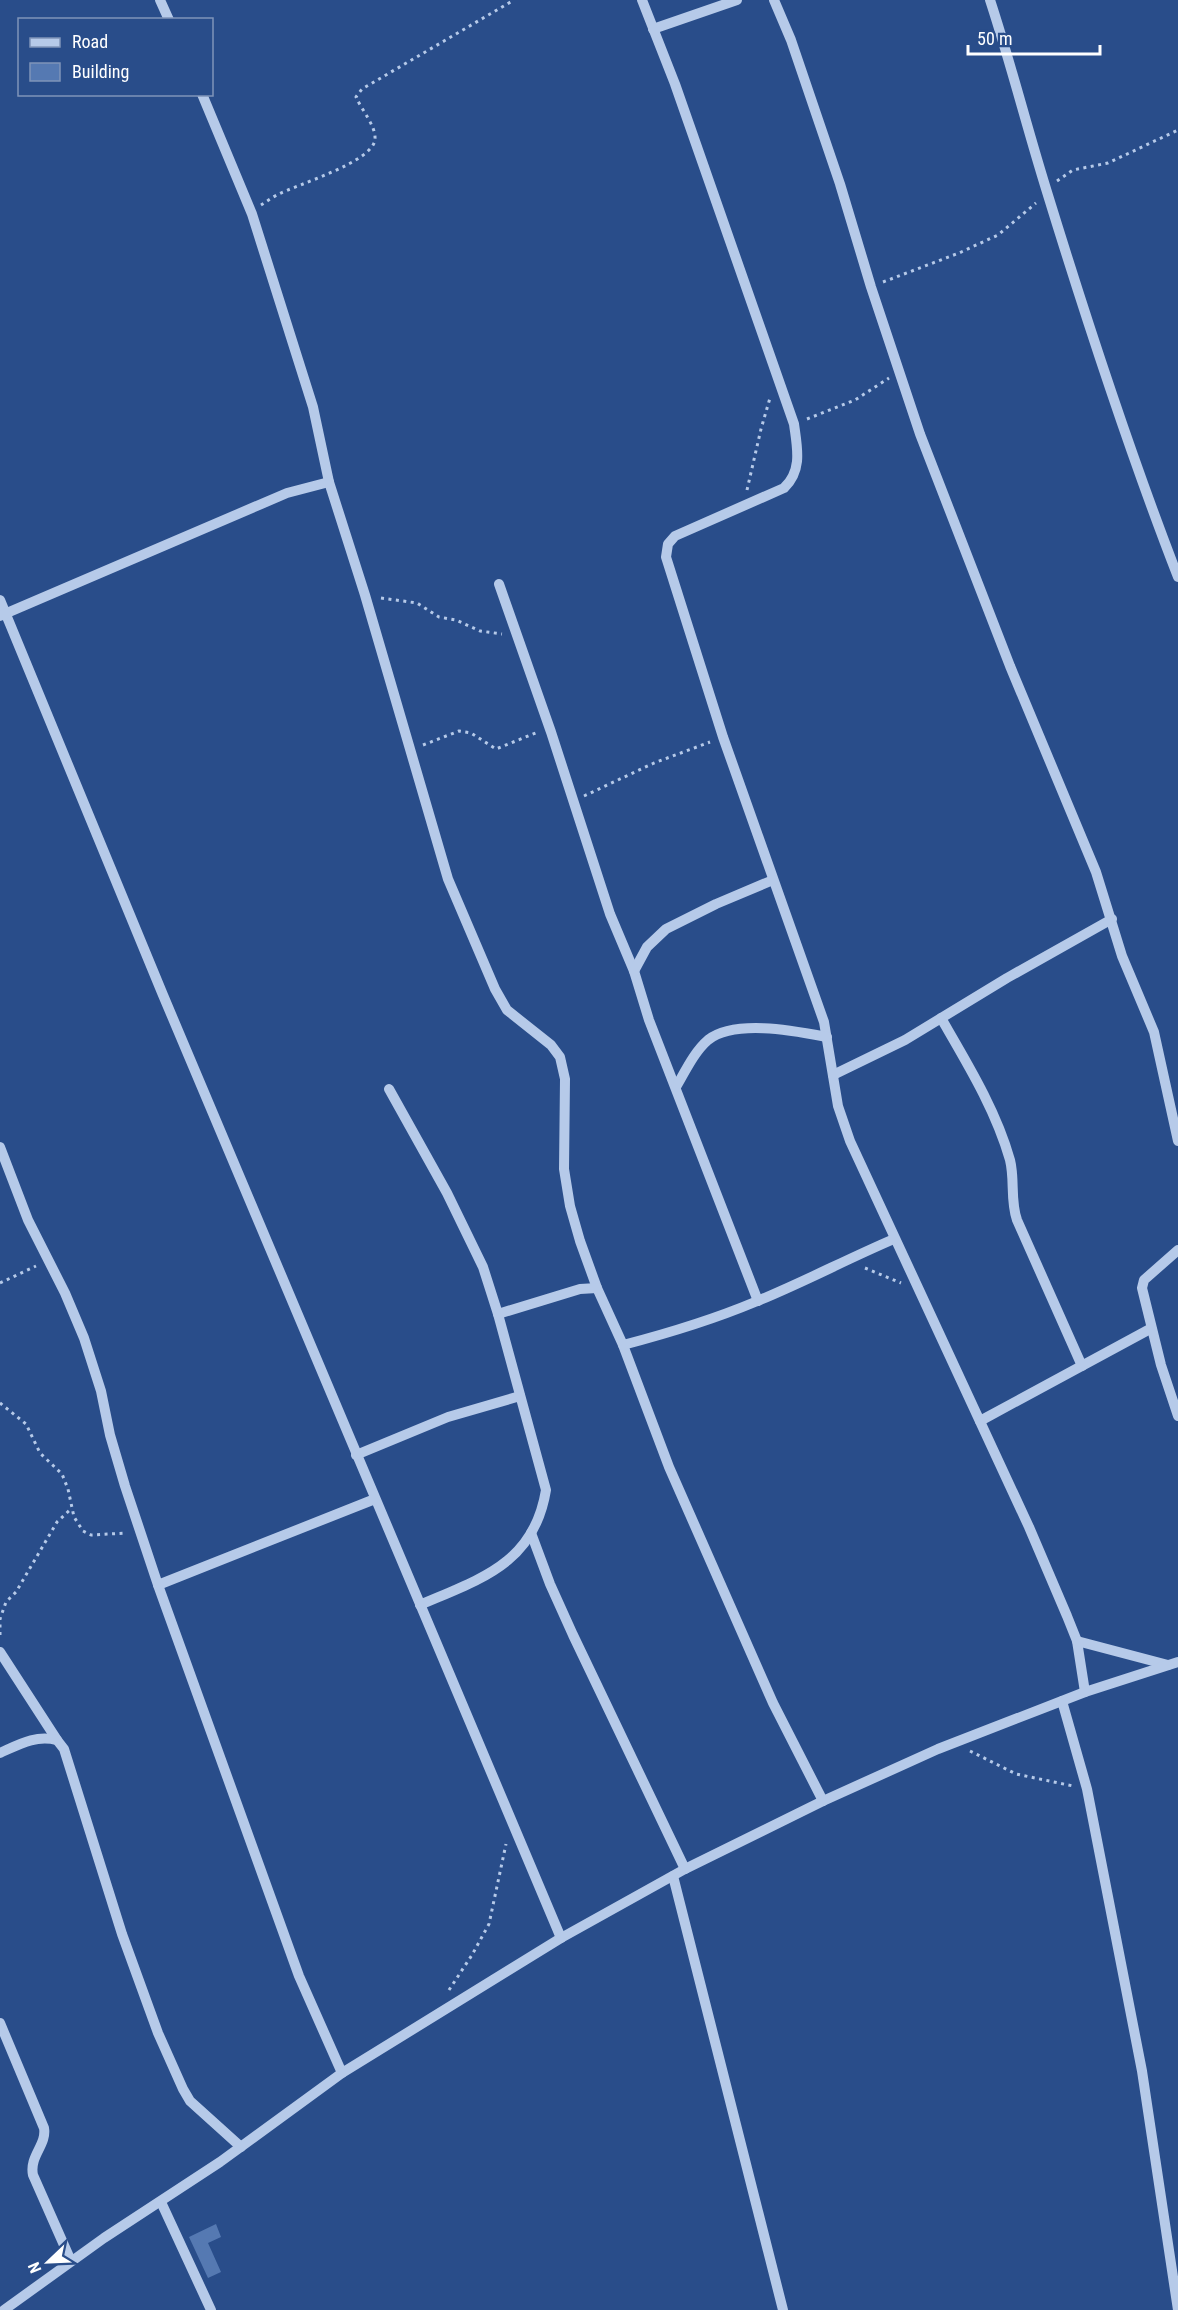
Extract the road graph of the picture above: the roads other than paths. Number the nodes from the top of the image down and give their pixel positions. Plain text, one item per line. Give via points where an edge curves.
1 (160, 0) edge
2 (642, 0) edge
3 (737, 0) edge
4 (774, 0) edge
5 (990, 0) edge
6 (168, 18) edge
7 (653, 29) junction
8 (203, 96) edge
9 (329, 482) junction
10 (1178, 577) edge
11 (499, 584) dead end
12 (0, 600) edge
13 (3, 615) edge
14 (773, 880) junction
15 (1112, 919) junction
16 (634, 971) junction
17 (941, 1018) junction
18 (827, 1037) junction
19 (833, 1075) junction
20 (676, 1087) junction
21 (389, 1089) dead end
22 (1178, 1141) edge
23 (0, 1147) edge
24 (894, 1239) junction
25 (1178, 1250) edge
26 (597, 1287) junction
27 (758, 1301) junction
28 (498, 1314) junction
29 (1150, 1329) junction
30 (623, 1345) junction
31 (1082, 1366) junction
32 (519, 1396) junction
33 (1178, 1416) edge
34 (980, 1421) junction
35 (356, 1455) junction
36 (375, 1499) junction
37 (531, 1533) junction
38 (158, 1585) junction
39 (420, 1605) junction
40 (1077, 1641) junction
41 (0, 1652) edge
42 (1173, 1663) edge
43 (1085, 1692) junction
44 (1062, 1701) junction
45 (57, 1740) junction
46 (0, 1753) edge
47 (823, 1801) junction
48 (685, 1869) junction
49 (673, 1876) junction
50 (561, 1938) junction
51 (0, 2023) edge
52 (342, 2073) junction
53 (241, 2147) junction
54 (161, 2202) junction
55 (71, 2261) junction
56 (4, 2310) edge
57 (211, 2310) edge
58 (783, 2310) edge
59 (1178, 2310) edge

1 - 6 street
2 - 7 street
3 - 7 street
4 - 15 street via 840,184 942,494
5 - 10 street via 1047,193 1144,490
7 - 14 street via 794,424 796,473 784,488 675,536 666,551 723,736
8 - 9 street via 252,214 313,407
9 - 13 street via 287,493
9 - 26 street via 448,879 507,1010 551,1045 560,1057 565,1078 564,1169 570,1206
11 - 16 street via 606,904
12 - 13 street
13 - 35 street
14 - 16 street via 666,929 646,947
14 - 18 street
15 - 17 street
15 - 22 street via 1124,962 1154,1032
16 - 20 street
17 - 19 street
17 - 31 street via 972,1072 1004,1144 1010,1162 1012,1208
18 - 19 street
18 - 20 street via 782,1030 727,1031 706,1042
19 - 24 street via 850,1142
20 - 27 street
21 - 28 street via 462,1223 483,1267
23 - 38 street via 95,1371 110,1435
24 - 27 street
24 - 34 street
25 - 29 street via 1144,1280
26 - 28 street
26 - 30 street
27 - 30 street via 669,1334
28 - 32 street
29 - 31 street
29 - 33 street
30 - 47 street via 669,1467 751,1655
31 - 34 street
32 - 35 street via 448,1418
32 - 37 street via 546,1490 543,1510
34 - 40 street
35 - 36 street
36 - 38 street
36 - 39 street
37 - 39 street via 513,1558 490,1574
37 - 48 street via 573,1635
38 - 52 street via 299,1976
39 - 50 street
40 - 42 street
40 - 43 street
41 - 45 street
42 - 43 street
43 - 44 street
44 - 47 street
44 - 59 street via 1087,1789 1142,2071
45 - 46 street via 32,1738
45 - 53 street via 64,1749 122,1934 172,2065 190,2101
47 - 48 street
48 - 49 street
49 - 50 street
49 - 58 street
50 - 52 street
51 - 55 street via 44,2128 45,2136 33,2160 33,2175
52 - 53 street
53 - 54 street
54 - 55 street
54 - 57 street
55 - 56 street

